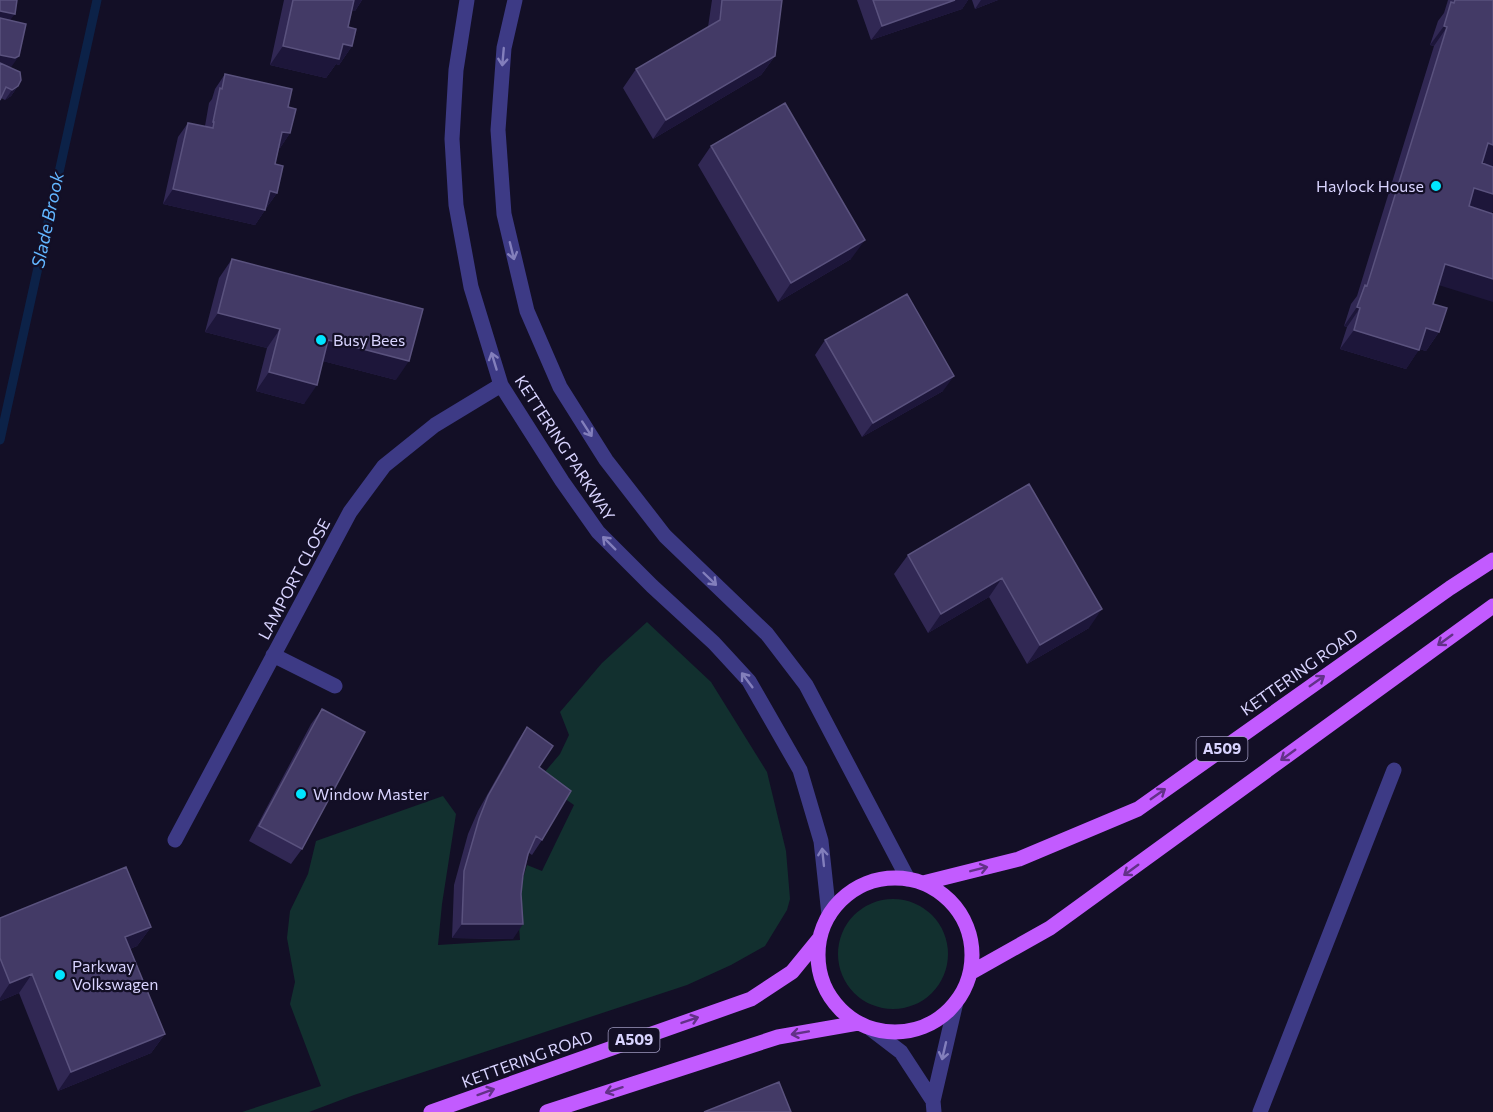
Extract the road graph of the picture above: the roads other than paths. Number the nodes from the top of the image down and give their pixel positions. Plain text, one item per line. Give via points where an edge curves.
1 (467, 0) edge
2 (515, 0) edge
3 (501, 384) junction
4 (1493, 560) edge
5 (1493, 606) edge
6 (273, 655) junction
7 (335, 686) dead end
8 (1394, 771) dead end
9 (175, 840) dead end
10 (916, 881) junction
11 (829, 915) junction
12 (819, 939) junction
13 (969, 973) junction
14 (956, 1002) junction
15 (865, 1026) junction
16 (934, 1106) edge
17 (431, 1112) edge
18 (548, 1112) edge
19 (1260, 1112) edge

3 -> 1 street, KETTERING PARKWAY via 471,287 456,205 452,139 456,70
2 -> 10 street via 504,48 498,130 504,214 527,311 560,387 606,460 665,536 767,634 806,685
3 - 6 street, LAMPORT CLOSE via 435,424 384,466 350,512
11 -> 3 street, KETTERING PARKWAY via 821,841 800,770 749,681 598,532
10 -> 4 main road, KETTERING ROAD / A509 via 1019,859 1138,809
5 -> 13 main road, A509 via 1050,928
6 - 7 street
6 - 9 street, LAMPORT CLOSE
8 - 19 street
10 - 11 main road via 885,878 863,885 843,897
10 - 13 main road via 942,894 968,929 972,951
11 - 12 main road
12 - 15 main road via 818,964 825,988 838,1008
17 -> 12 main road, KETTERING ROAD / A509 via 751,999 792,972
13 - 14 main road
14 - 15 main road via 939,1018 918,1029 894,1032
14 -> 16 street
15 - 16 street via 901,1052
15 -> 18 main road, A509 via 778,1037

